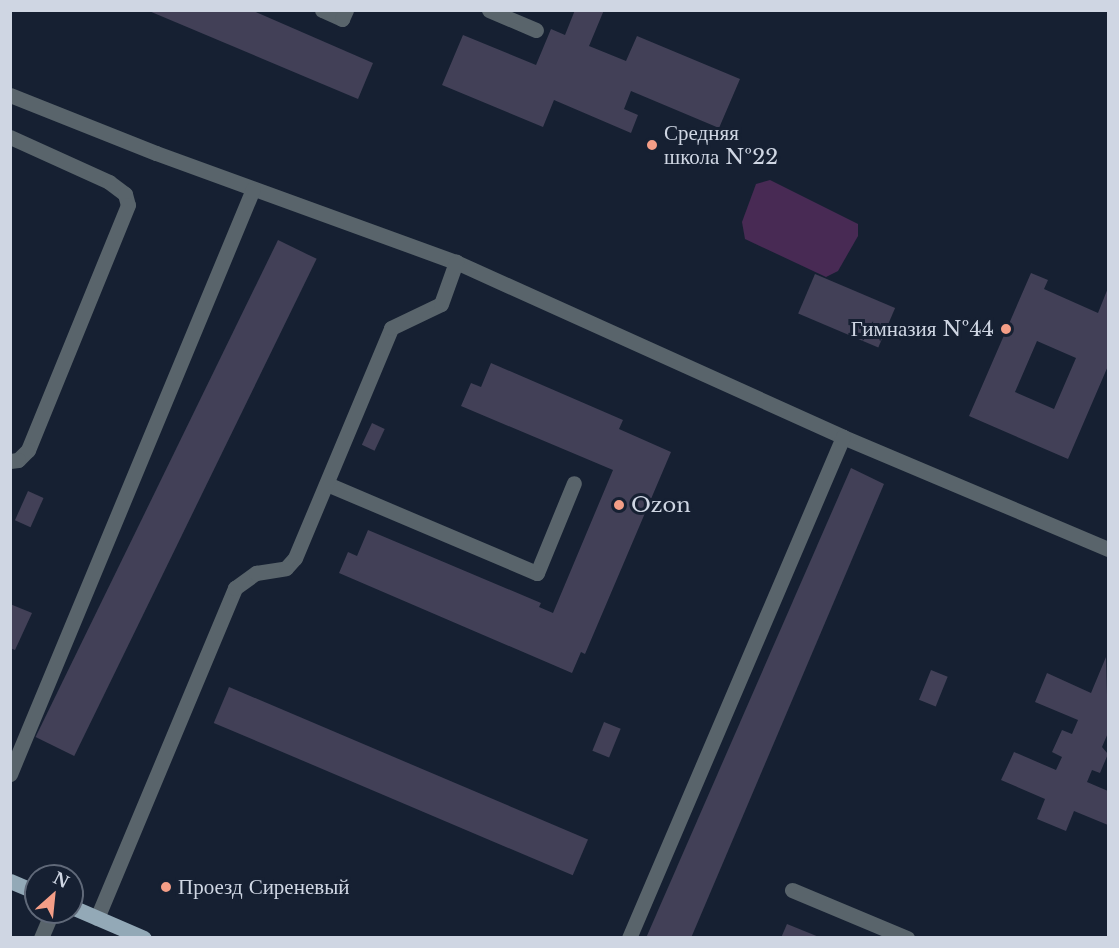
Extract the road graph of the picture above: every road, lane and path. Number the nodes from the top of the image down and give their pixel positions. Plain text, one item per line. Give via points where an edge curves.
1 (322, 10) edge
2 (346, 10) edge
3 (489, 10) edge
4 (513, 15) edge
5 (536, 30) dead end
6 (10, 95) edge
7 (10, 137) edge
8 (253, 189) junction
9 (456, 262) junction
10 (843, 437) junction
11 (10, 461) edge
12 (574, 483) dead end
13 (327, 484) junction
14 (1108, 549) edge
15 (10, 774) edge
16 (10, 881) edge
17 (24, 887) edge
18 (792, 890) dead end
19 (84, 912) edge
20 (97, 918) junction
21 (47, 924) edge
22 (41, 938) edge
23 (144, 938) edge
24 (629, 938) edge
25 (907, 938) edge

1 - 2 street via 342,19
3 - 4 street
4 - 5 street
6 - 8 street
7 - 11 street via 109,182 125,194 128,205 28,450 18,460
8 - 9 street
8 - 15 street
9 - 10 street
9 - 13 street via 441,304 391,328
10 - 14 street
10 - 24 street
12 - 13 street via 537,573
13 - 20 street via 295,558 286,568 256,573 235,588
16 - 17 main road
18 - 25 street
19 - 20 main road
20 - 23 main road
21 - 22 street

